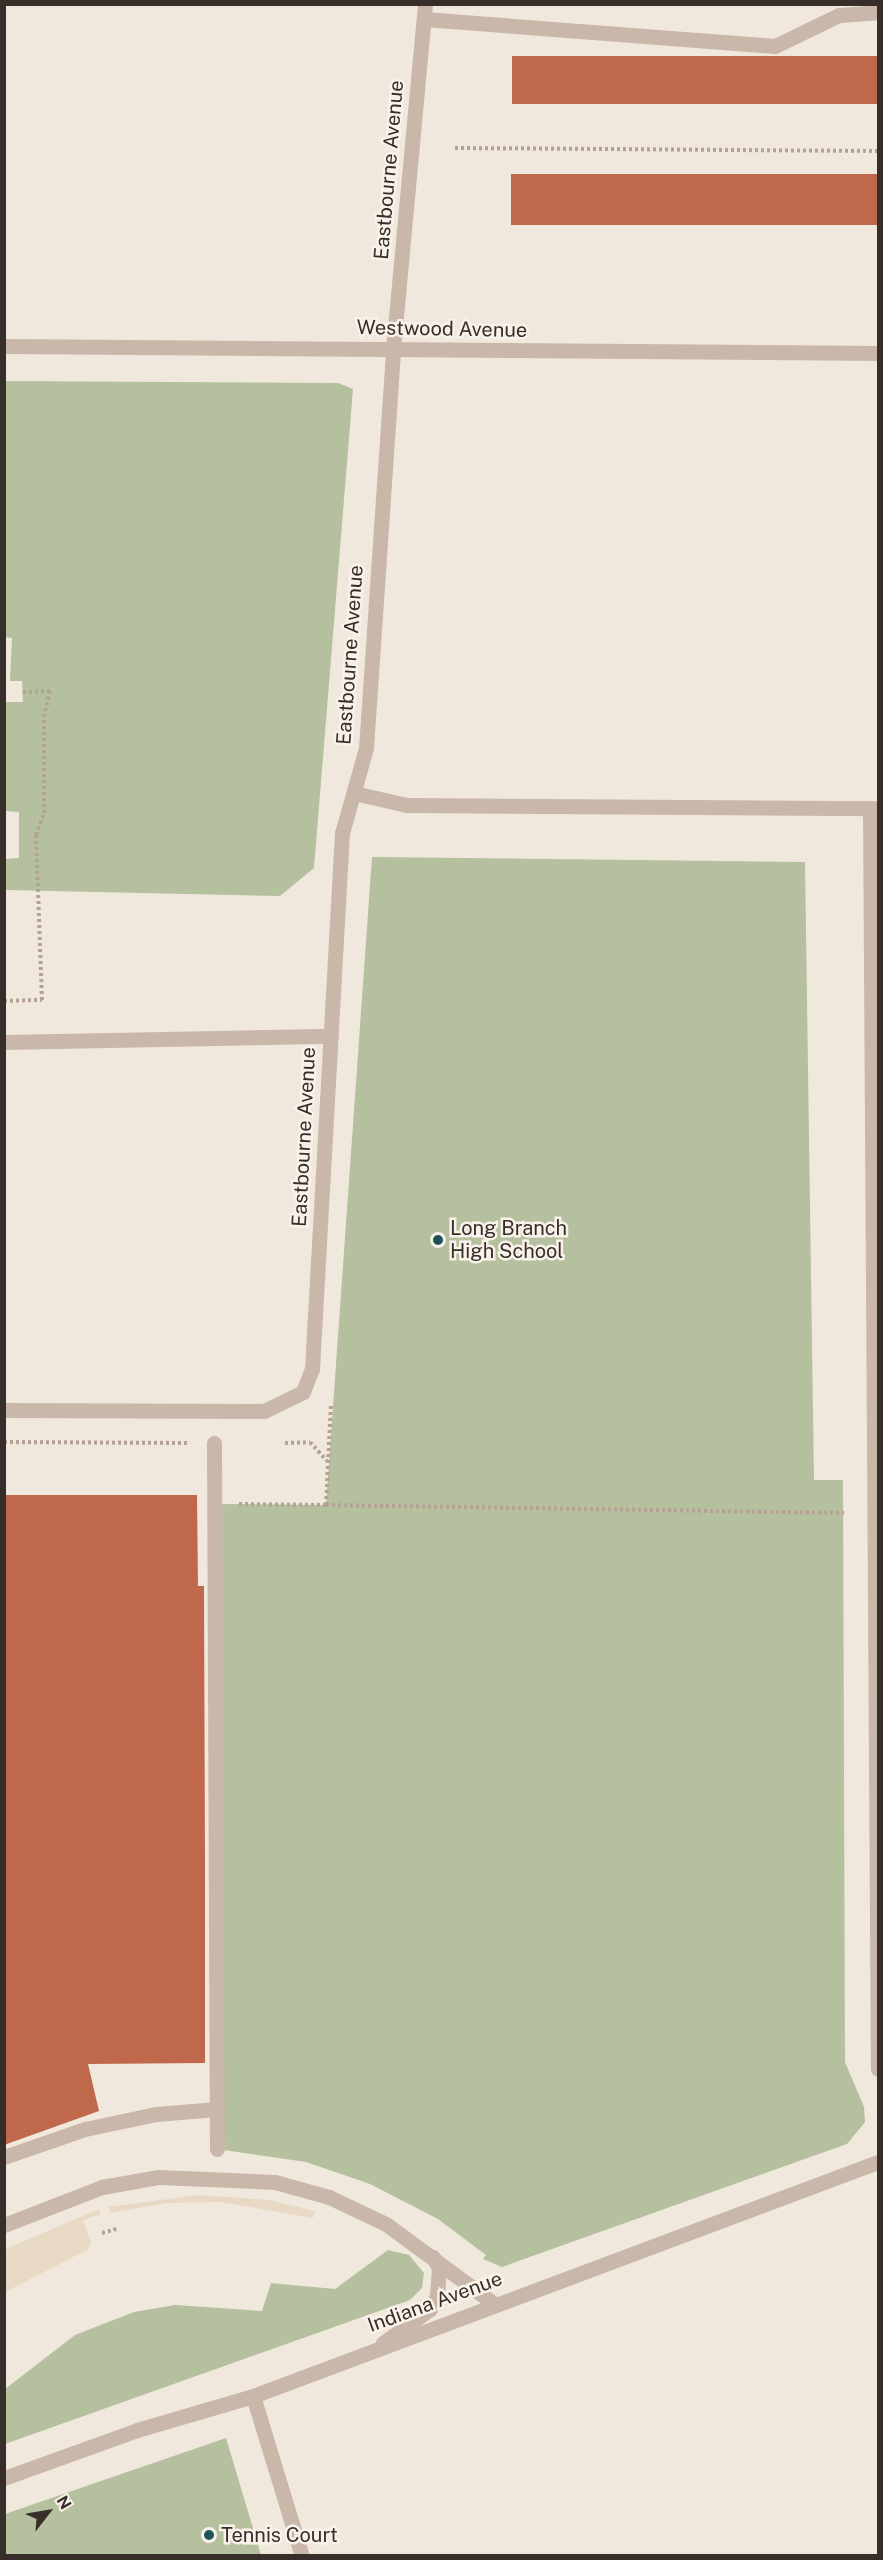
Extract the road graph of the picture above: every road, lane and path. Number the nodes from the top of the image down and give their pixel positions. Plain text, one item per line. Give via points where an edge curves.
1 (839, 10) edge
2 (425, 12) edge
3 (879, 12) edge
4 (455, 148) dead end
5 (879, 151) edge
6 (4, 346) edge
7 (393, 349) junction
8 (879, 353) edge
9 (22, 692) dead end
10 (354, 793) junction
11 (874, 808) edge
12 (4, 1001) edge
13 (875, 1014) edge
14 (331, 1036) junction
15 (4, 1042) edge
16 (331, 1404) dead end
17 (4, 1410) edge
18 (4, 1442) edge
19 (214, 1443) joint
20 (285, 1443) dead end
21 (328, 1463) junction
22 (875, 1466) edge
23 (215, 1504) junction
24 (326, 1505) junction
25 (844, 1512) dead end
26 (876, 1877) edge
27 (879, 2069) edge
28 (217, 2109) junction
29 (217, 2149) dead end
30 (4, 2157) edge
31 (879, 2162) edge
32 (4, 2225) edge
33 (116, 2229) dead end
34 (102, 2233) dead end
35 (431, 2254) junction
36 (492, 2303) junction
37 (383, 2343) junction
38 (253, 2396) junction
39 (4, 2478) edge
40 (302, 2556) edge

1 - 2 street via 775,46
1 - 3 street
2 - 7 street, Eastbourne Avenue
4 - 5 path
6 - 7 street, Westwood Avenue
7 - 8 street, Westwood Avenue
7 - 10 street, Eastbourne Avenue via 366,748
9 - 12 path via 50,691 44,717 44,813 36,836 42,999
10 - 11 street via 407,805
10 - 14 street, Eastbourne Avenue via 342,833
11 - 13 street
13 - 22 street
14 - 15 street
14 - 17 street, Eastbourne Avenue via 309,1377 303,1392 286,1404 215,1412
16 - 21 path
18 - 19 path
19 - 23 street
20 - 21 path via 310,1442
21 - 24 path
22 - 26 street
23 - 24 path
23 - 28 street
24 - 25 path
26 - 27 street
28 - 29 street
28 - 30 street via 156,2114 85,2129
31 - 36 street, Indiana Avenue
32 - 35 street via 102,2187 158,2177 275,2182 368,2215
33 - 34 path
35 - 36 street
35 - 37 street via 439,2268 437,2296 430,2309
36 - 37 street, Indiana Avenue
37 - 38 street, Indiana Avenue
38 - 39 street, Indiana Avenue via 136,2430
38 - 40 street

